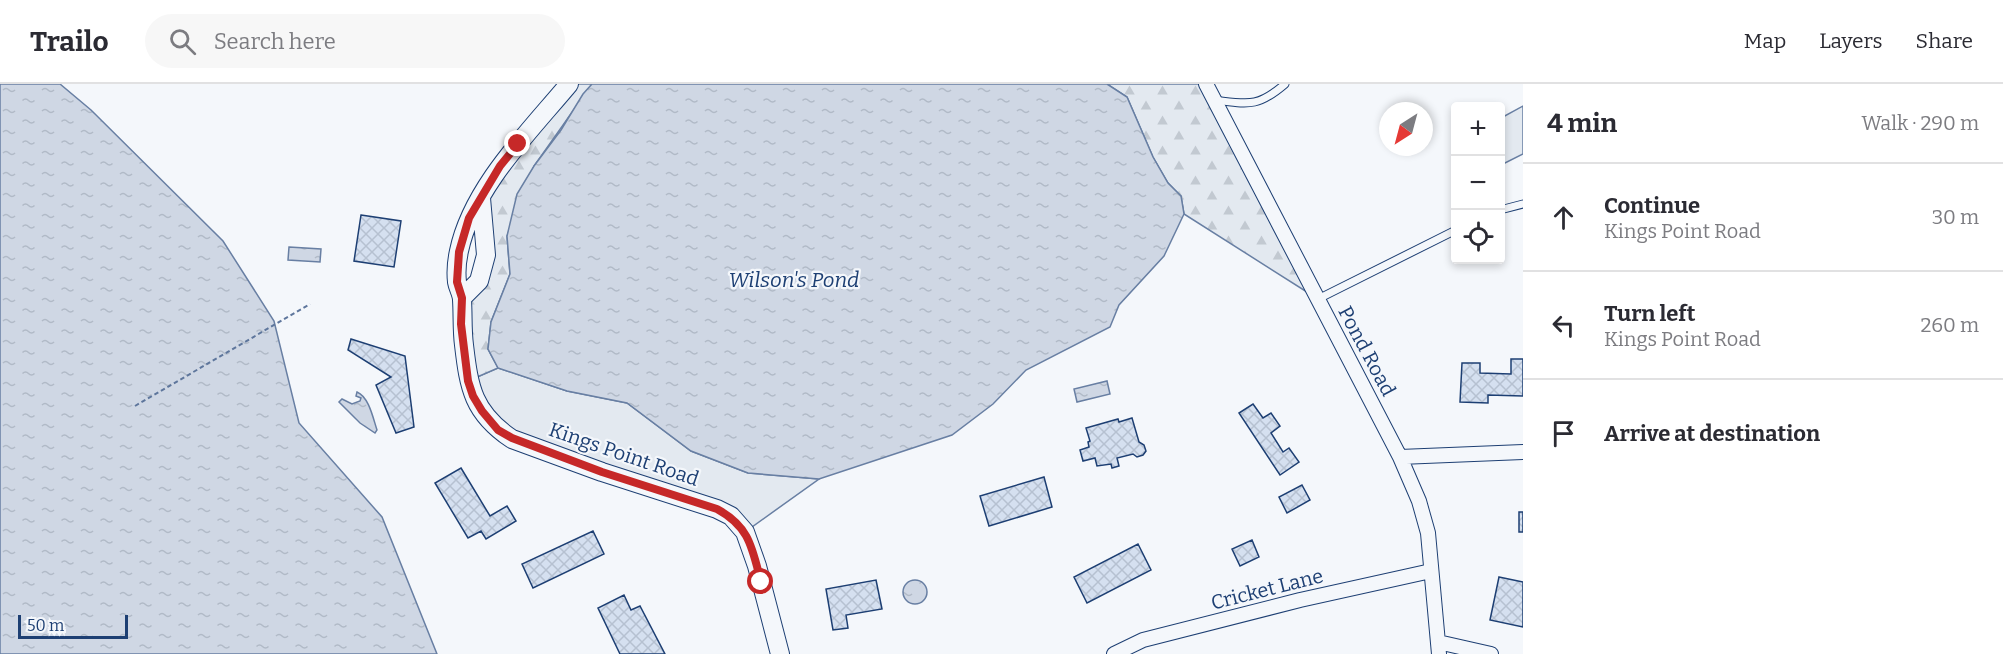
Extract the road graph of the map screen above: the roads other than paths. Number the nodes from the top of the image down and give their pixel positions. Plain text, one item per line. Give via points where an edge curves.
1 (569, 84) edge
2 (1206, 84) edge
3 (1285, 84) edge
4 (1214, 100) junction
5 (481, 198) junction
6 (1523, 204) edge
7 (1505, 209) edge
8 (1451, 232) edge
9 (462, 298) junction
10 (1318, 299) junction
11 (1523, 452) edge
12 (1400, 457) junction
13 (1431, 572) junction
14 (1438, 648) edge
15 (780, 654) edge
16 (1114, 654) edge
17 (1491, 654) edge

1 - 5 street, Kings Point Road via 500,166
2 - 4 street, Pond Road
3 - 4 lane via 1258,103
4 - 10 street, Pond Road
5 - 9 street, Kings Point Road via 469,218 459,252 457,282
5 - 9 street via 486,255 479,281
6 - 7 lane
8 - 10 lane
9 - 15 street, Kings Point Road via 468,381 482,411 498,430 602,472 731,516 746,532
10 - 12 street, Pond Road
11 - 12 street
12 - 13 street, Pond Road via 1428,533
13 - 14 street, Pond Road
13 - 16 street, Cricket Lane via 1143,640
14 - 17 street

